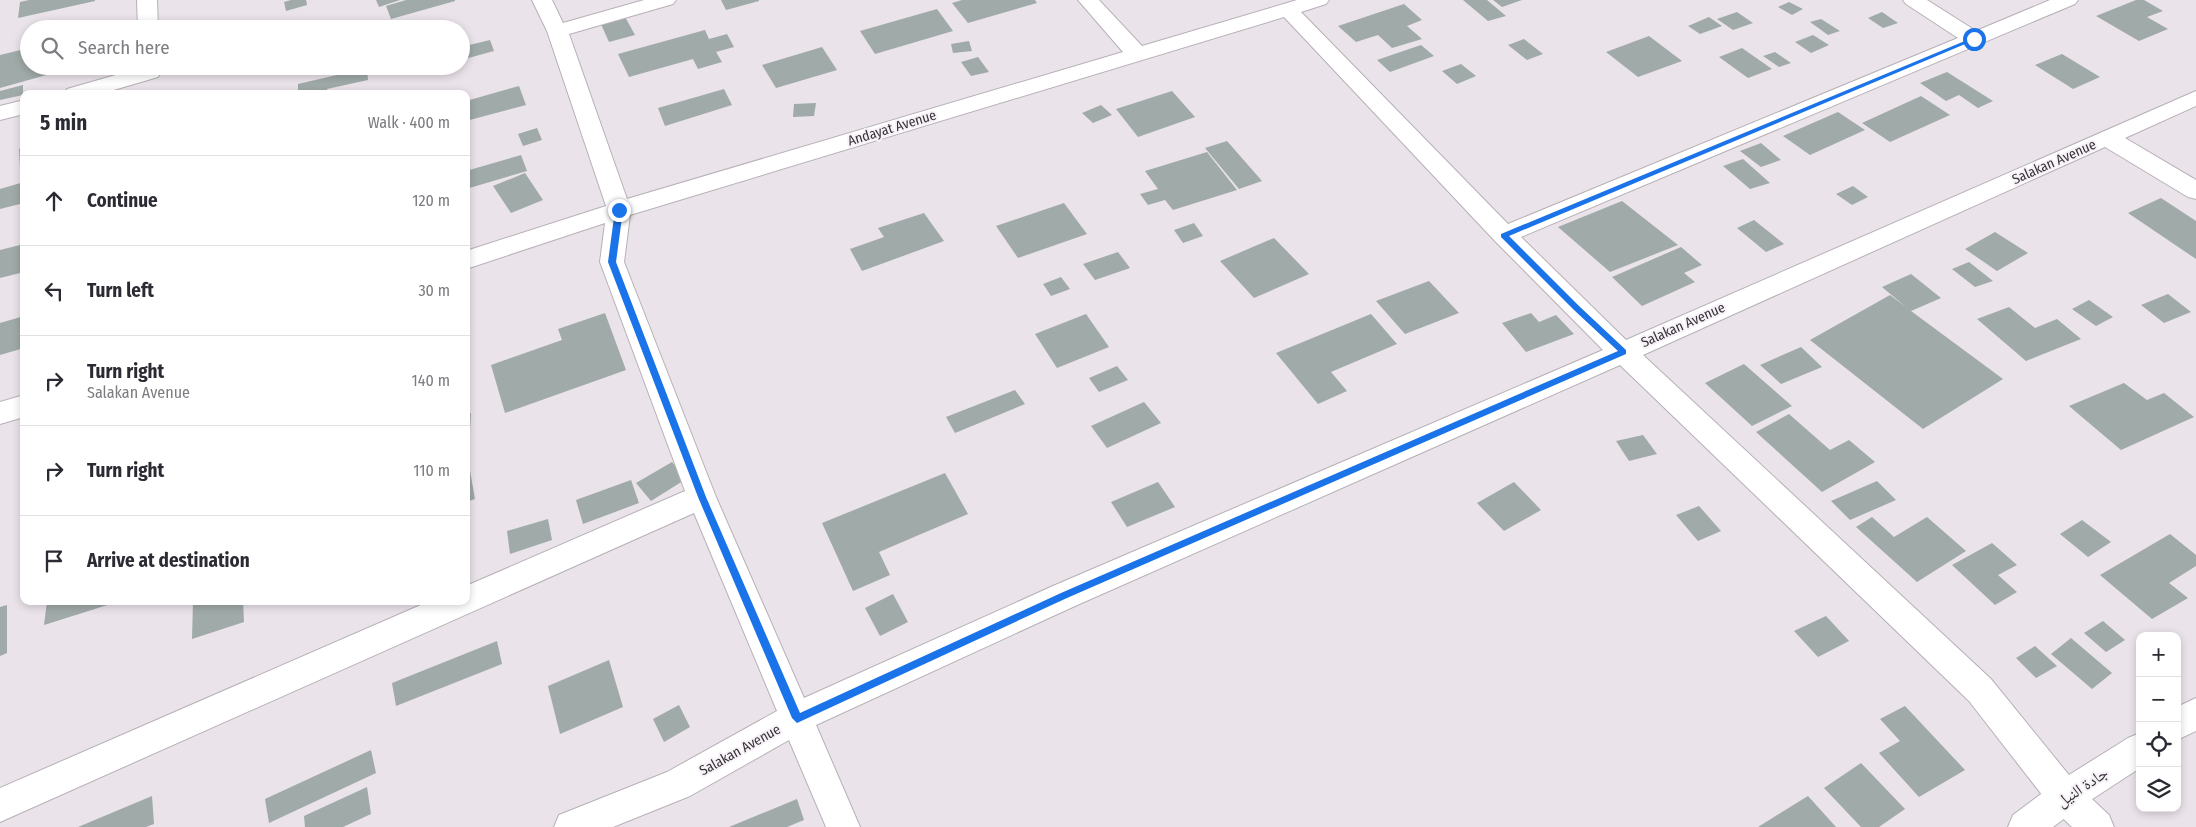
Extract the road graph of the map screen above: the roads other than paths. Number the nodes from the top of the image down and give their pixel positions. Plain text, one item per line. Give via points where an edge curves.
1 (147, 0) edge
2 (542, 0) edge
3 (666, 0) edge
4 (1088, 0) edge
5 (1319, 0) edge
6 (1913, 0) edge
7 (2068, 0) edge
8 (1288, 10) junction
9 (148, 20) edge
10 (557, 31) junction
11 (1974, 39) junction
12 (1137, 54) junction
13 (132, 75) edge
14 (150, 75) edge
15 (87, 90) edge
16 (152, 90) edge
17 (2196, 98) edge
18 (20, 108) edge
19 (0, 113) edge
20 (2107, 138) junction
21 (2196, 191) edge
22 (619, 210) junction
23 (1504, 235) junction
24 (470, 259) edge
25 (1624, 352) junction
26 (20, 407) edge
27 (0, 413) edge
28 (702, 497) junction
29 (470, 599) edge
30 (456, 605) edge
31 (2196, 713) edge
32 (797, 718) junction
33 (2181, 722) edge
34 (2136, 752) edge
35 (2065, 797) junction
36 (0, 805) edge
37 (571, 827) edge
38 (843, 827) edge
39 (2025, 827) edge
40 (2097, 827) edge

1 - 9 street
2 - 10 street
3 - 10 street
4 - 12 street
5 - 8 street, Andayat Avenue
6 - 11 street
7 - 11 street
8 - 12 street, Andayat Avenue
8 - 23 street
10 - 22 street
11 - 23 street
12 - 22 street, Andayat Avenue
13 - 15 street
14 - 16 street
17 - 20 street, Salakan Avenue
18 - 19 street
20 - 21 street
20 - 25 street, Salakan Avenue
22 - 24 street, Andayat Avenue
22 - 28 street via 612,262
23 - 25 street
25 - 32 street, Salakan Avenue via 1064,596
25 - 35 street via 1980,690
26 - 27 street
28 - 29 street
28 - 32 street
30 - 36 street
31 - 33 street
32 - 37 street, Salakan Avenue via 678,784
32 - 38 street
34 - 35 street, جادة النيل
35 - 39 street, جادة النيل
35 - 40 street

